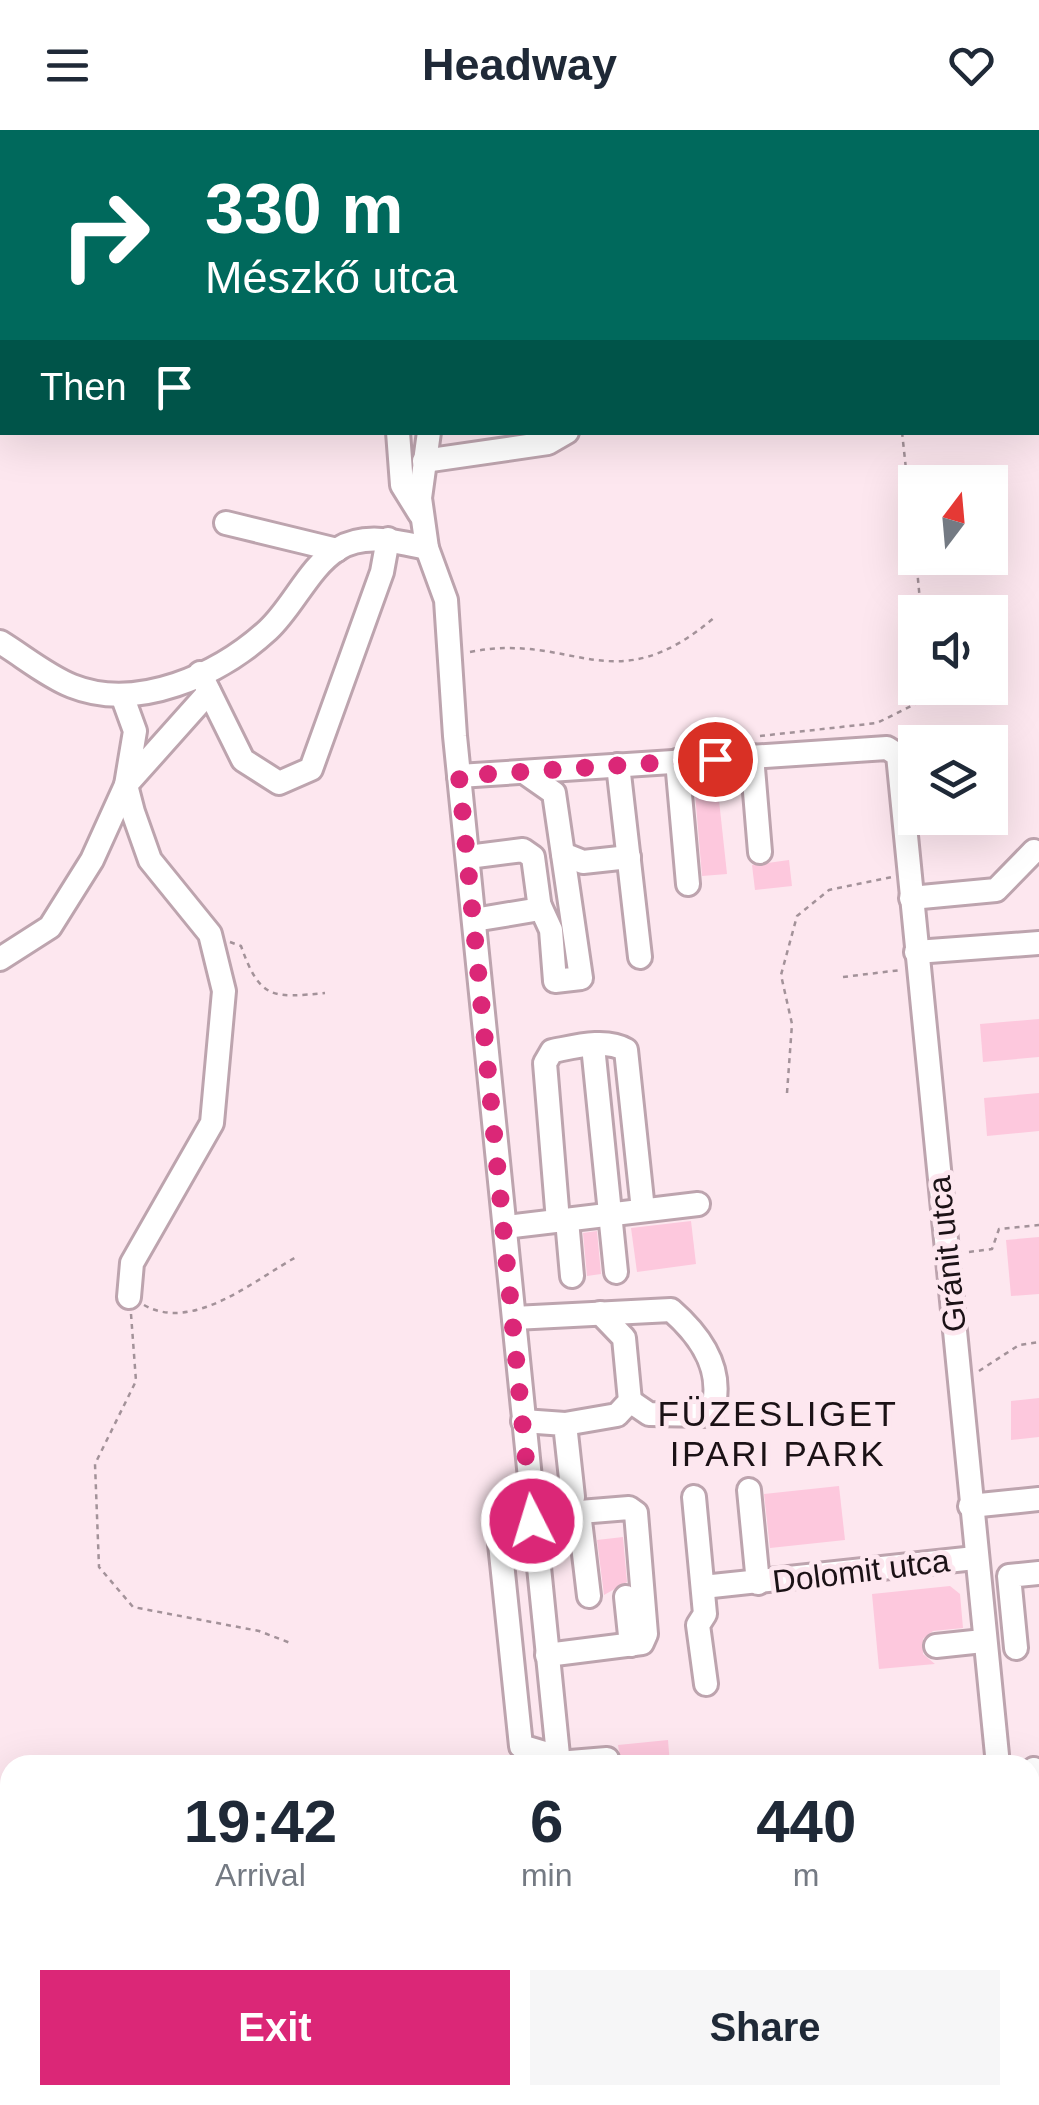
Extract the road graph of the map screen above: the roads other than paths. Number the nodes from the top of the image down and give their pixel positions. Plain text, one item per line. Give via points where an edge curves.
1 (398, 435) edge
2 (428, 435) edge
3 (562, 435) edge
4 (424, 462) junction
5 (422, 518) junction
6 (226, 523) dead end
7 (388, 539) junction
8 (427, 548) junction
9 (337, 550) junction
10 (1, 644) edge
11 (205, 682) junction
12 (123, 698) junction
13 (753, 747) junction
14 (677, 762) junction
15 (618, 765) junction
16 (524, 772) junction
17 (459, 776) junction
18 (126, 785) junction
19 (1034, 851) dead end
20 (760, 852) dead end
21 (563, 854) junction
22 (468, 856) junction
23 (629, 857) junction
24 (688, 884) dead end
25 (911, 898) junction
26 (540, 906) junction
27 (474, 920) junction
28 (1039, 943) edge
29 (640, 957) dead end
30 (0, 959) edge
31 (917, 960) junction
32 (593, 1046) junction
33 (698, 1204) dead end
34 (644, 1210) junction
35 (609, 1214) junction
36 (562, 1220) junction
37 (506, 1227) junction
38 (616, 1272) dead end
39 (572, 1276) dead end
40 (129, 1297) road end
41 (600, 1313) junction
42 (514, 1318) junction
43 (630, 1401) junction
44 (523, 1421) junction
45 (566, 1424) junction
46 (748, 1490) dead end
47 (694, 1497) dead end
48 (1039, 1499) edge
49 (576, 1504) junction
50 (970, 1506) junction
51 (532, 1519) junction
52 (975, 1558) junction
53 (1039, 1574) edge
54 (753, 1583) junction
55 (703, 1587) junction
56 (589, 1596) dead end
57 (626, 1597) dead end
58 (631, 1645) junction
59 (936, 1646) dead end
60 (984, 1646) junction
61 (1028, 1647) edge
62 (547, 1657) junction
63 (512, 1663) junction
64 (706, 1684) dead end
65 (542, 1755) edge
66 (557, 1755) edge
67 (997, 1755) edge

1 - 5 street via 402,485
2 - 4 street
3 - 4 street via 548,443
4 - 5 street
5 - 8 street
6 - 9 street
7 - 8 street
7 - 9 street
7 - 11 street via 311,769 279,782 244,760
8 - 17 street via 446,600
9 - 11 street via 268,630
10 - 12 street via 72,686
11 - 12 street
11 - 18 street
12 - 18 street via 135,730
13 - 14 street
13 - 20 street
13 - 25 street, Gránit utca via 887,748 898,755
14 - 15 street
14 - 24 street
15 - 16 street
15 - 23 street
16 - 17 street
16 - 21 street via 554,793
17 - 22 street
18 - 30 street via 92,860 50,927
18 - 40 street via 150,860 210,934 224,991 212,1122 132,1262
19 - 25 street via 996,890
21 - 23 street via 583,862
21 - 26 street via 582,978 555,981 551,930
22 - 26 street via 523,850 533,858
22 - 27 street
23 - 29 street
25 - 31 street, Gránit utca
26 - 27 street
27 - 37 street
28 - 31 street
31 - 50 street, Gránit utca
32 - 34 street via 626,1050
32 - 35 street
32 - 36 street via 552,1051 545,1063
33 - 34 street
34 - 35 street
35 - 36 street
35 - 38 street
36 - 37 street
36 - 39 street
37 - 42 street
41 - 42 street
41 - 43 street via 624,1338
41 - 43 street via 671,1310 695,1331 714,1368 711,1415 650,1414
42 - 44 street
43 - 45 street via 617,1415
44 - 45 street
44 - 51 street
45 - 49 street
46 - 54 street
47 - 55 street
48 - 50 street
49 - 51 street
49 - 56 street
49 - 58 street via 636,1514 646,1634
50 - 52 street, Gránit utca
51 - 62 street
51 - 63 street via 510,1523 498,1534
52 - 54 street, Dolomit utca
52 - 60 street, Gránit utca
53 - 61 street via 1010,1576
54 - 55 street, Dolomit utca
55 - 64 street via 706,1614 698,1625
57 - 58 street
58 - 62 street
59 - 60 street
60 - 61 street
60 - 67 street, Gránit utca
62 - 63 street
62 - 66 street
63 - 65 street via 521,1746

